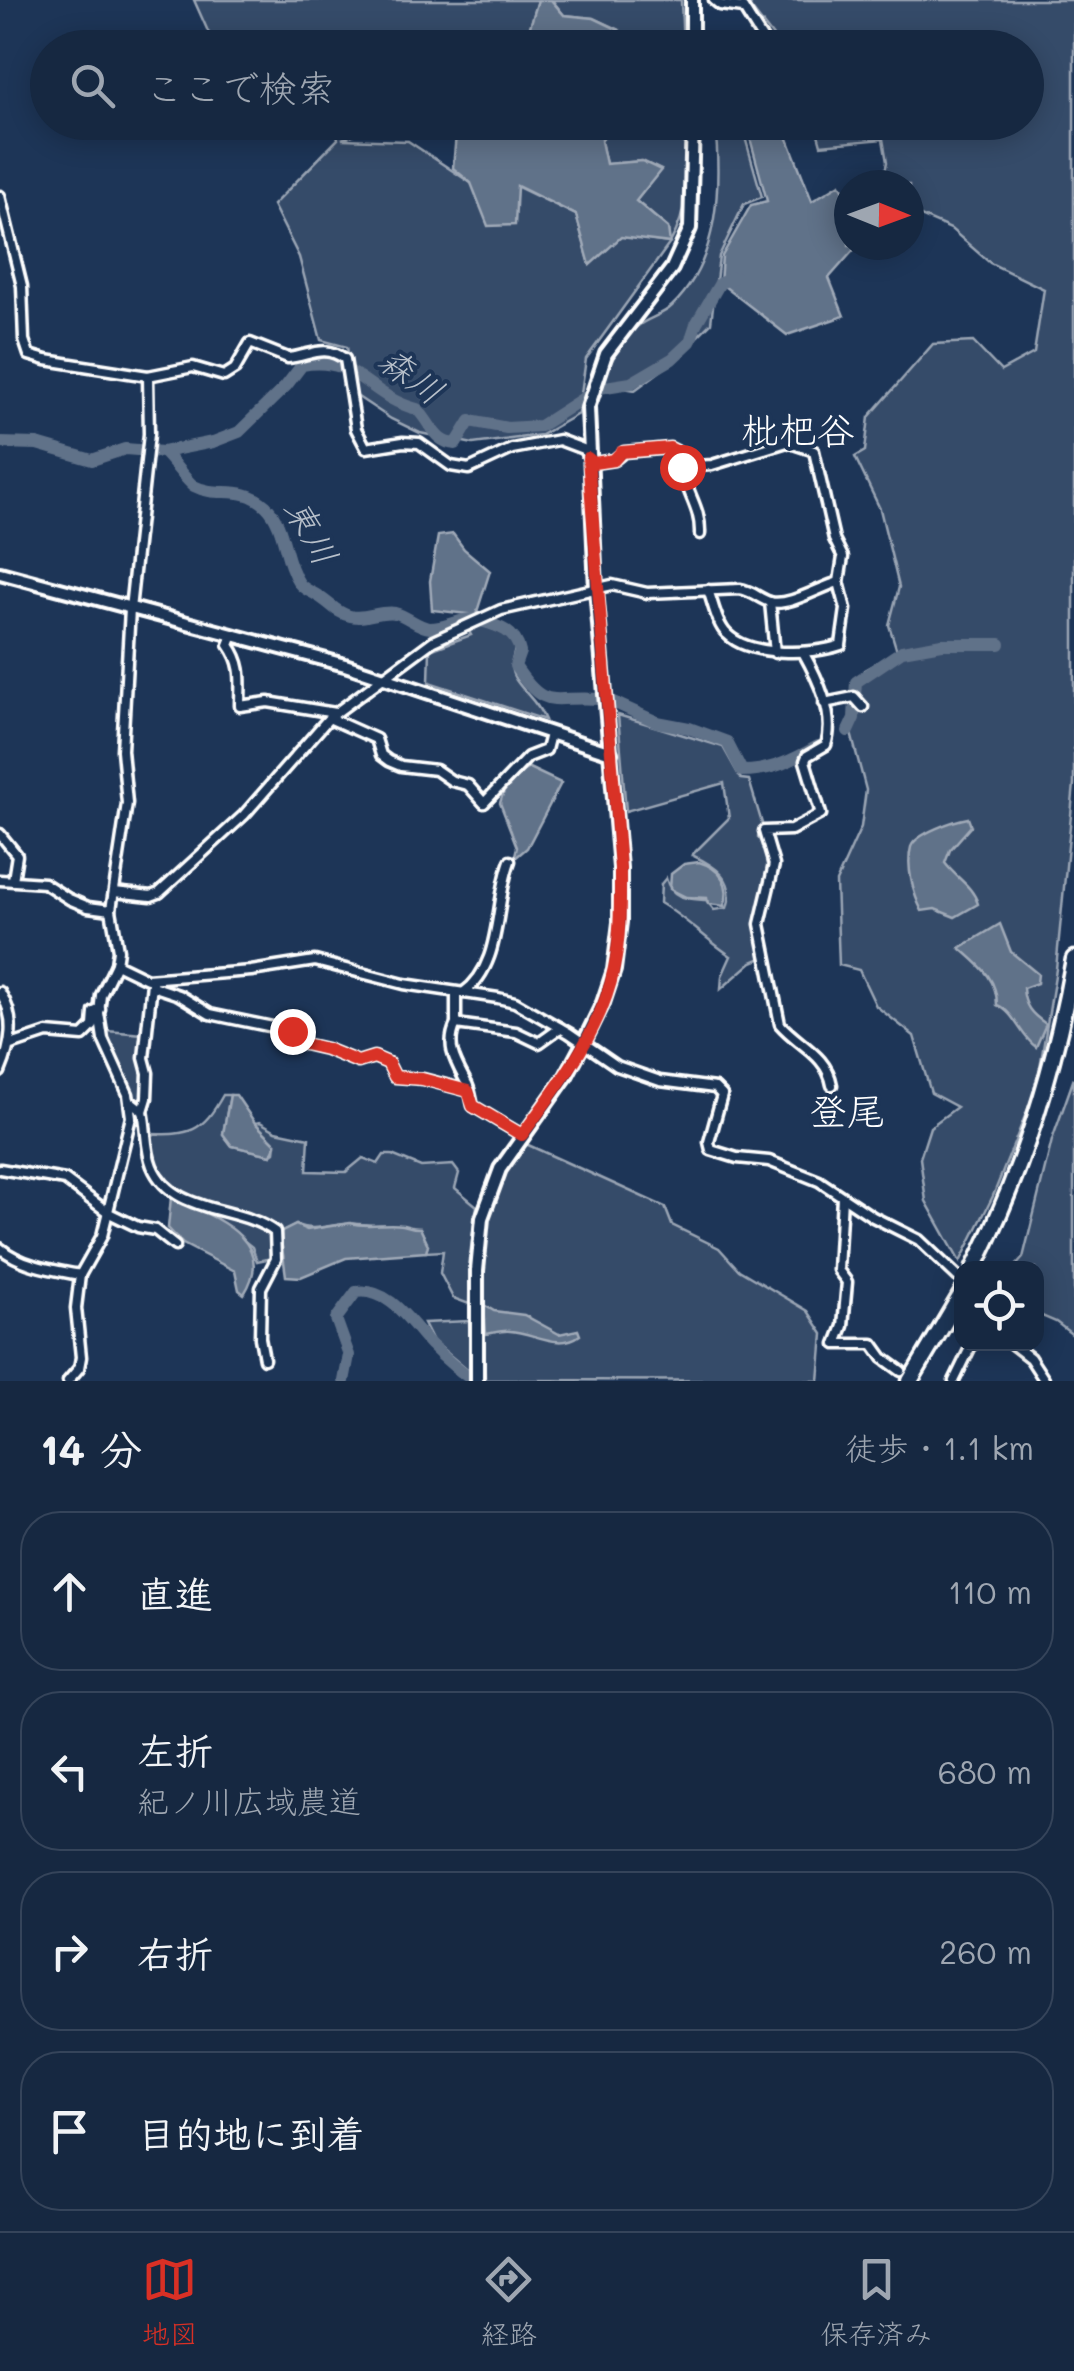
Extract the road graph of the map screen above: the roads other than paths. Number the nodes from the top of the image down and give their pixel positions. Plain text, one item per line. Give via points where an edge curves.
1 (692, 0) edge
2 (714, 0) edge
3 (692, 30) edge
4 (757, 30) edge
5 (692, 140) edge
6 (0, 196) edge
7 (0, 257) edge
8 (14, 258) junction
9 (148, 376) junction
10 (588, 458) junction
11 (682, 467) junction
12 (700, 534) dead end
13 (0, 573) edge
14 (839, 582) junction
15 (596, 588) junction
16 (708, 590) junction
17 (770, 602) junction
18 (130, 609) junction
19 (233, 635) junction
20 (802, 652) junction
21 (775, 653) junction
22 (383, 677) junction
23 (824, 703) junction
24 (863, 707) dead end
25 (332, 716) junction
26 (550, 734) junction
27 (611, 753) junction
28 (0, 834) edge
29 (510, 861) dead end
30 (0, 880) edge
31 (14, 880) junction
32 (114, 892) junction
33 (111, 910) junction
34 (1074, 959) edge
35 (116, 964) junction
36 (152, 982) junction
37 (0, 992) edge
38 (459, 994) junction
39 (100, 1009) junction
40 (456, 1024) junction
41 (560, 1028) junction
42 (583, 1044) junction
43 (11, 1045) junction
44 (0, 1072) edge
45 (832, 1086) dead end
46 (468, 1091) junction
47 (130, 1101) junction
48 (142, 1111) junction
49 (522, 1135) junction
50 (0, 1169) edge
51 (842, 1197) junction
52 (108, 1213) junction
53 (175, 1246) dead end
54 (0, 1248) edge
55 (977, 1261) edge
56 (954, 1273) edge
57 (80, 1275) junction
58 (954, 1305) edge
59 (969, 1351) edge
60 (1021, 1351) edge
61 (264, 1359) dead end
62 (906, 1376) edge
63 (1045, 1380) edge
64 (68, 1381) edge
65 (478, 1381) edge
66 (954, 1381) edge

1 - 3 street
2 - 4 street via 743,8
5 - 10 street via 690,228 672,268 598,371 588,408
6 - 8 street
7 - 8 street
8 - 9 street via 29,354
9 - 10 street via 193,367 224,376 236,370 254,342 288,358 318,349 340,354 358,437 370,449 414,442 451,466 469,469 512,449 559,440 584,449
9 - 18 street
10 - 11 street via 594,463 621,452 670,448
10 - 15 street
11 - 12 street via 685,490 700,513
11 - 14 street via 788,442 814,451 844,557
13 - 18 street
14 - 17 street
14 - 20 street via 846,608 841,645
15 - 16 street
15 - 22 street via 482,617
15 - 27 street
16 - 17 street via 753,591
16 - 21 street via 727,634
17 - 21 street
18 - 19 street
18 - 32 street via 122,750 127,802
19 - 22 street
19 - 25 street via 229,645 242,675 240,706 268,702
20 - 21 street
20 - 23 street
22 - 25 street
22 - 26 street
23 - 24 street via 854,697
23 - 45 street via 829,739 805,762 821,814 791,830 764,831 774,865 760,924 780,1024 821,1060
25 - 26 street via 376,739 390,762 436,770 468,785 484,803 528,757 546,750
25 - 32 street via 244,815 159,893
26 - 27 street
27 - 42 street via 620,922 614,970
28 - 31 street via 17,855
29 - 38 street via 492,952 478,982
30 - 31 street
31 - 33 street via 44,882 88,907
32 - 33 street
33 - 35 street
34 - 55 highway via 1036,1120
35 - 36 street
35 - 39 street
36 - 38 street via 315,961
36 - 46 street via 210,1014 292,1031 292,1041 358,1062 374,1057 388,1063 395,1077
36 - 48 street
37 - 43 street via 10,1012
38 - 40 street
38 - 41 street via 515,1002
39 - 43 street via 84,1036 48,1033
39 - 47 street via 103,1039
40 - 41 street via 539,1042
40 - 46 street via 452,1050
41 - 42 street
42 - 49 street
42 - 51 street via 617,1066 660,1081 714,1088 722,1095 711,1150 769,1161
43 - 44 street
46 - 49 street via 473,1106
47 - 48 street
47 - 52 street
48 - 61 street via 152,1167 163,1184 276,1232 276,1258 261,1288
49 - 65 street via 500,1169 482,1218
50 - 52 street via 65,1180
51 - 56 street via 919,1240
51 - 62 street via 838,1270 847,1282 836,1344 873,1344
52 - 53 street via 154,1230
52 - 57 street
54 - 57 street via 42,1268
57 - 64 street via 81,1357
58 - 62 highway
59 - 66 street
60 - 63 street

